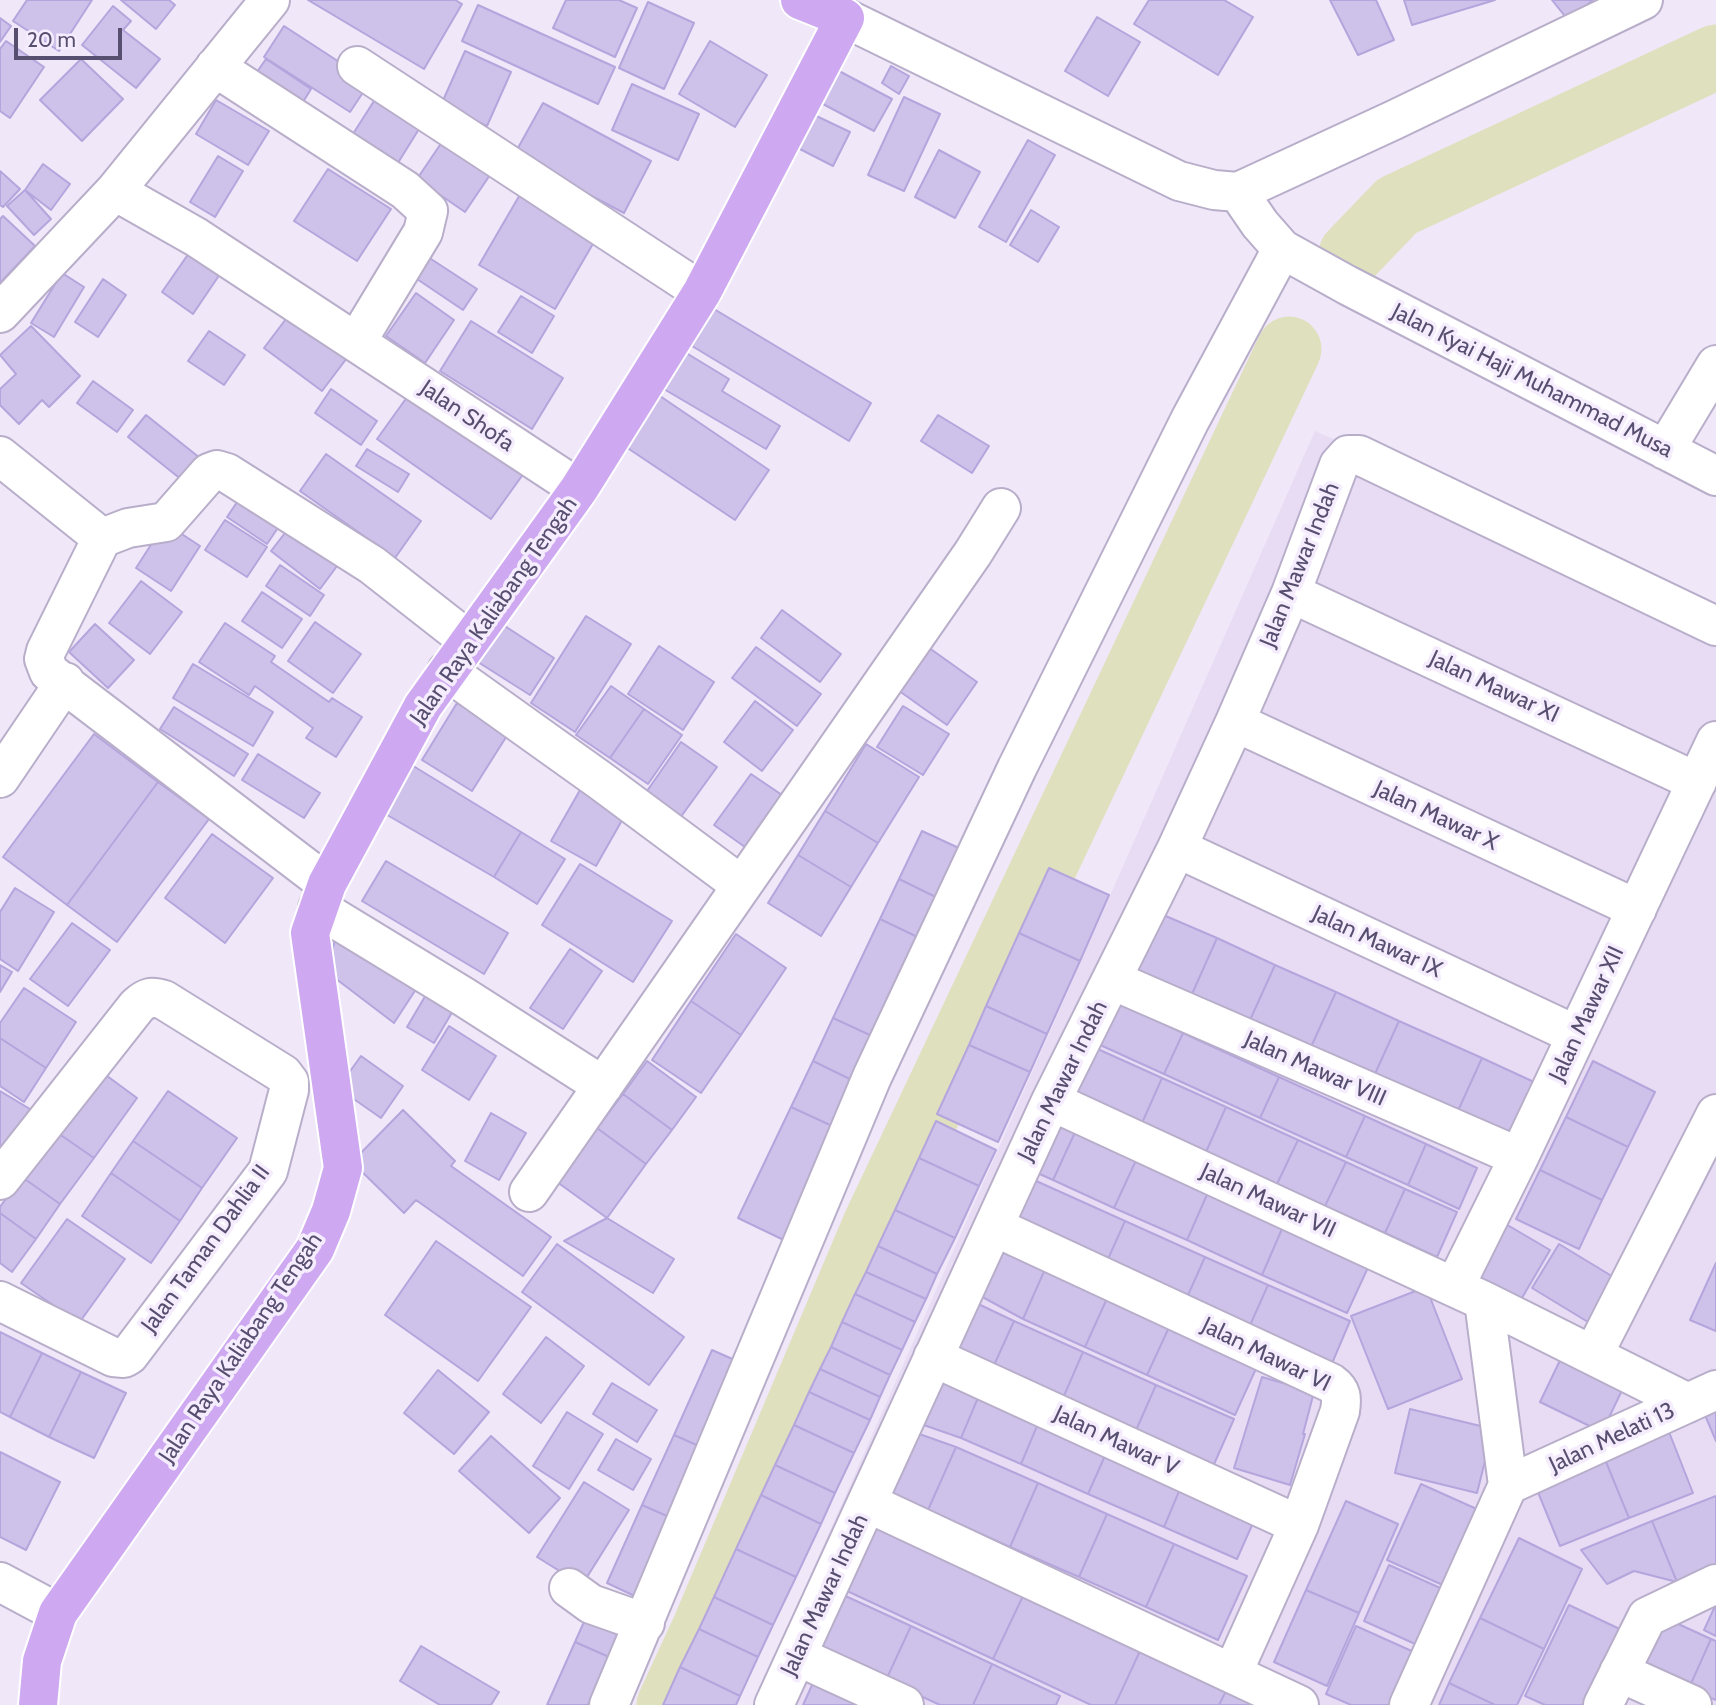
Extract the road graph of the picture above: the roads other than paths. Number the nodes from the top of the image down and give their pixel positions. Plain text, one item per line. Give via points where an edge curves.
1 (270, 0) edge
2 (800, 0) edge
3 (1643, 0) edge
4 (845, 18) junction
5 (358, 66) dead end
6 (215, 67) junction
7 (115, 191) junction
8 (1238, 192) junction
9 (1294, 256) junction
10 (702, 292) junction
11 (0, 313) edge
12 (357, 341) junction
13 (1716, 365) edge
14 (1665, 450) junction
15 (0, 456) edge
16 (1716, 476) edge
17 (579, 489) junction
18 (1001, 508) dead end
19 (102, 538) junction
20 (1291, 593) junction
21 (1716, 626) edge
22 (469, 641) junction
23 (447, 671) junction
24 (65, 682) junction
25 (1235, 722) junction
26 (1716, 741) edge
27 (0, 778) edge
28 (1697, 782) junction
29 (1177, 848) junction
30 (741, 885) junction
31 (322, 896) junction
32 (1637, 909) junction
33 (1112, 980) junction
34 (1576, 1035) junction
35 (603, 1086) junction
36 (1051, 1101) junction
37 (1716, 1114) edge
38 (1519, 1157) junction
39 (0, 1180) edge
40 (529, 1192) dead end
41 (995, 1227) junction
42 (1470, 1294) junction
43 (0, 1301) edge
44 (1592, 1355) junction
45 (933, 1357) junction
46 (1702, 1396) edge
47 (1508, 1485) junction
48 (867, 1503) junction
49 (1299, 1525) junction
50 (0, 1582) edge
51 (1716, 1584) edge
52 (569, 1588) dead end
53 (58, 1613) junction
54 (645, 1623) junction
55 (797, 1656) junction
56 (1233, 1672) junction
57 (1611, 1689) edge
58 (38, 1705) edge
59 (609, 1705) edge
60 (774, 1705) edge
61 (904, 1705) edge
62 (1299, 1705) edge
63 (1409, 1705) edge
64 (1692, 1705) edge

1 - 6 street
2 - 4 main road
3 - 8 street
4 - 8 street via 1179,181
4 - 10 main road, Jalan Raya Kaliabang Tengah
5 - 10 street
6 - 7 street
6 - 12 street via 405,190 428,211 423,232
7 - 11 street
7 - 12 street, Jalan Shofa via 196,237
8 - 9 street via 1260,224
9 - 14 street, Jalan Kyai Haji Muhammad Musa
9 - 54 street via 1190,420 1029,743 872,1077
10 - 17 main road, Jalan Raya Kaliabang Tengah
12 - 17 street, Jalan Shofa
13 - 14 street
14 - 16 street, Jalan Kyai Haji Muhammad Musa
15 - 19 street
17 - 22 main road, Jalan Raya Kaliabang Tengah
18 - 30 street
19 - 22 street via 166,522 209,473 218,470 372,565
19 - 24 street via 46,651 50,672
20 - 21 street, Jalan Mawar Indah via 1339,465 1348,455 1359,455
20 - 25 street, Jalan Mawar Indah
20 - 28 street, Jalan Mawar XI
22 - 23 main road, Jalan Raya Kaliabang Tengah
23 - 30 street
23 - 31 main road, Jalan Raya Kaliabang Tengah via 423,706
24 - 27 street
24 - 31 street
25 - 29 street, Jalan Mawar Indah
25 - 32 street, Jalan Mawar X
26 - 28 street, Jalan Mawar XII
28 - 32 street, Jalan Mawar XII
29 - 33 street, Jalan Mawar Indah
29 - 34 street, Jalan Mawar IX
30 - 35 street
31 - 35 street
31 - 53 main road, Jalan Raya Kaliabang Tengah via 310,933 343,1168 331,1211 315,1249
32 - 34 street, Jalan Mawar XII
33 - 36 street, Jalan Mawar Indah
33 - 38 street, Jalan Mawar VIII
34 - 38 street, Jalan Mawar XII
35 - 40 street
36 - 41 street, Jalan Mawar Indah
36 - 42 street, Jalan Mawar VII
37 - 44 street
38 - 42 street, Jalan Mawar XII
39 - 43 street, Jalan Taman Dahlia II via 146,998 164,1000 284,1074 289,1082 268,1171 129,1355 113,1357
41 - 45 street, Jalan Mawar Indah
41 - 49 street, Jalan Mawar VI via 1338,1389 1340,1411
42 - 44 street, Jalan Mawar VII
42 - 47 street
44 - 46 street, Jalan Mawar VII
45 - 48 street, Jalan Mawar Indah
45 - 49 street, Jalan Mawar V
46 - 47 street, Jalan Melati 13
47 - 63 street
48 - 55 street, Jalan Mawar Indah
48 - 56 street
49 - 56 street, Jalan Mawar VI
50 - 53 street
51 - 57 street via 1647,1617
52 - 54 street via 591,1604
53 - 58 main road, Jalan Raya Kaliabang Tengah via 42,1661
54 - 59 street
55 - 60 street, Jalan Mawar Indah
55 - 61 street
56 - 62 street
57 - 64 street

